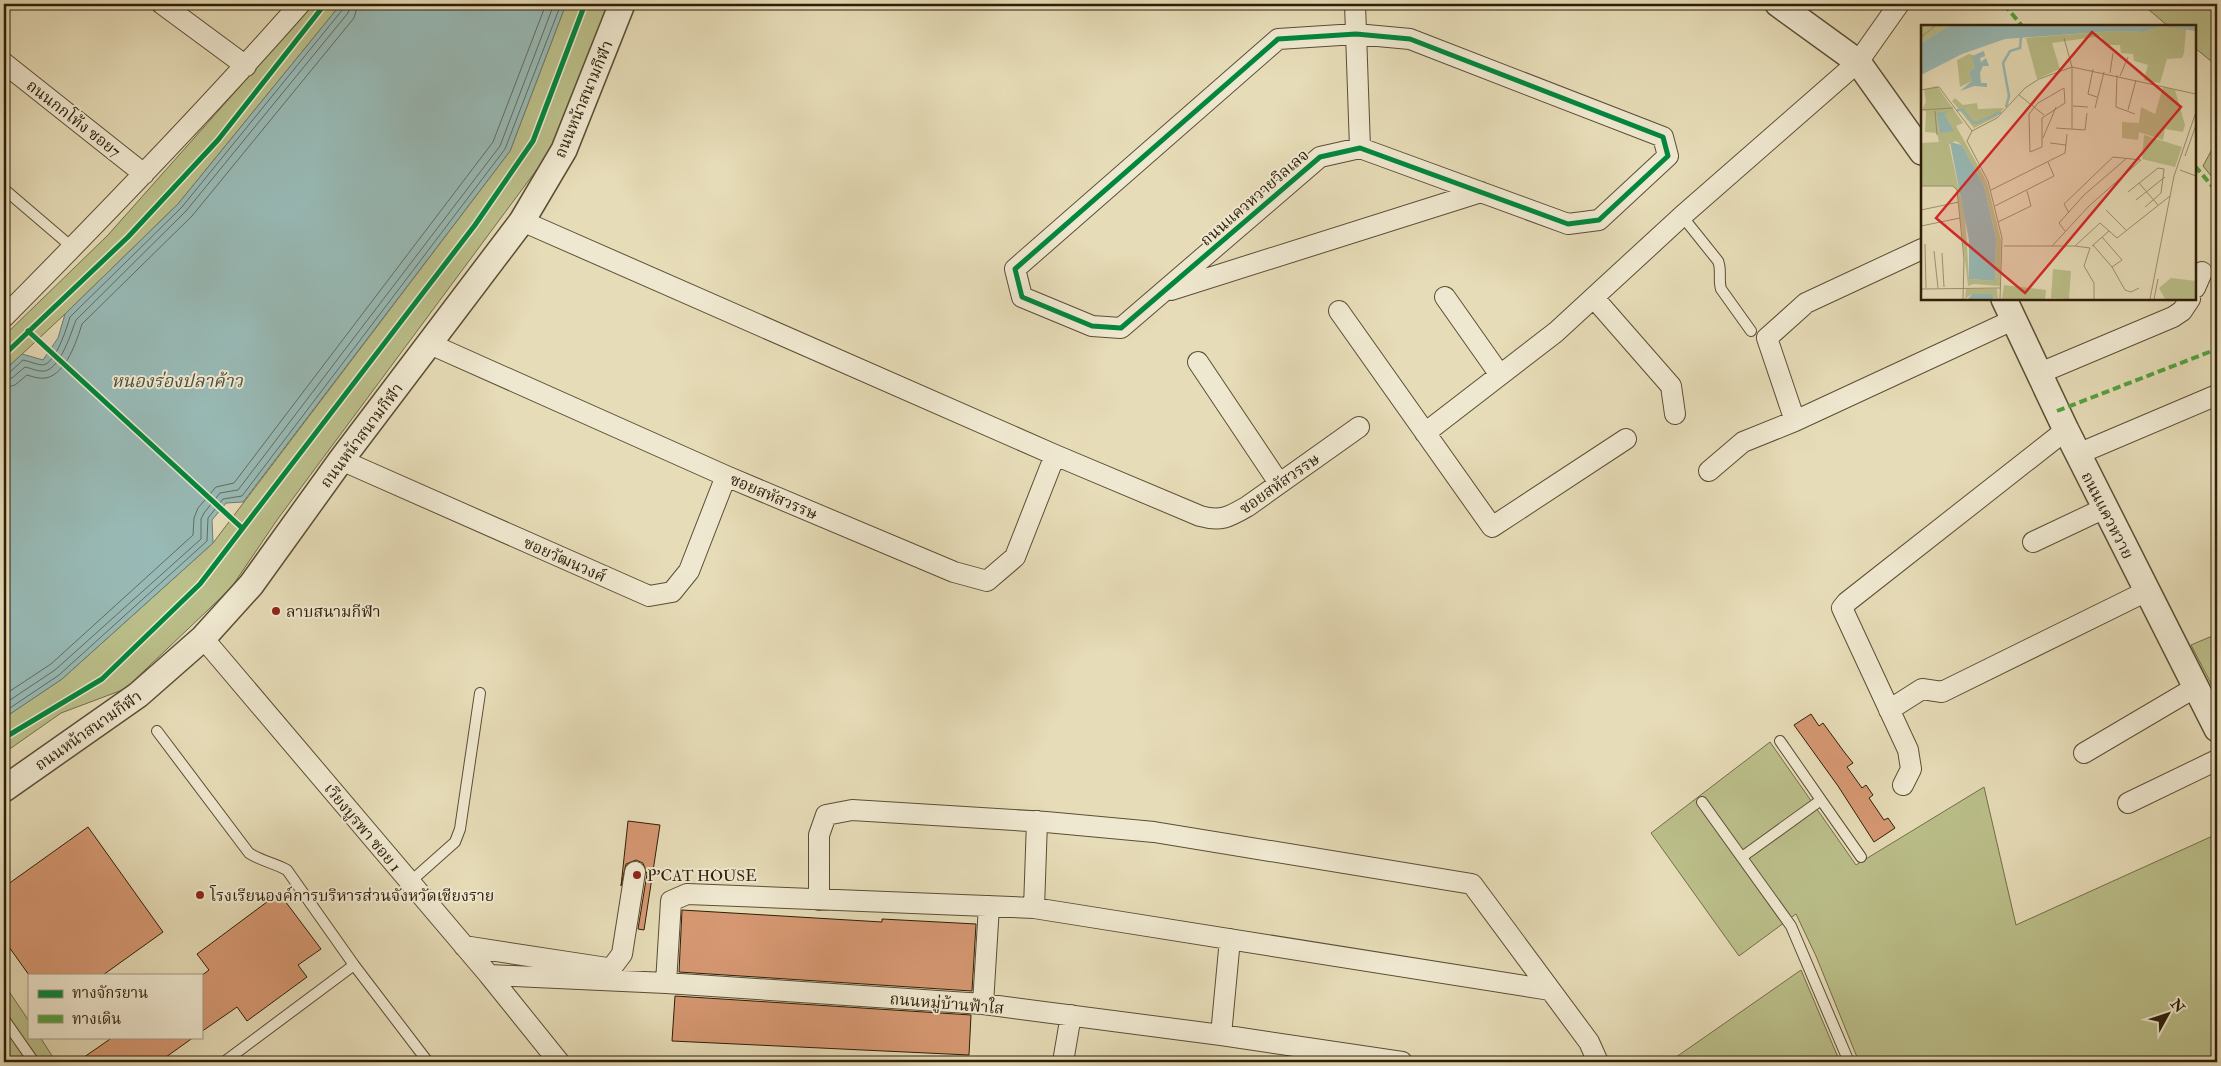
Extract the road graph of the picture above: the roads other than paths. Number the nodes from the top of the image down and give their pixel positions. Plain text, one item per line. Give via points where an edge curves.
1 (162, 4) edge
2 (300, 4) edge
3 (622, 4) edge
4 (1355, 4) edge
5 (1778, 4) edge
6 (1899, 4) edge
7 (1356, 34) junction
8 (1858, 62) junction
9 (4, 63) edge
10 (246, 66) junction
11 (1360, 148) junction
12 (1921, 151) edge
13 (144, 174) junction
14 (4, 189) edge
15 (1481, 192) junction
16 (1682, 216) junction
17 (522, 221) junction
18 (73, 248) junction
19 (1921, 249) edge
20 (1162, 293) junction
21 (1446, 297) dead end
22 (1594, 298) junction
23 (2189, 300) edge
24 (2010, 309) edge
25 (1339, 311) dead end
26 (4, 317) edge
27 (1751, 331) dead end
28 (430, 344) junction
29 (1198, 362) dead end
30 (2040, 373) junction
31 (1500, 375) junction
32 (2217, 396) edge
33 (1675, 414) dead end
34 (1795, 421) junction
35 (1359, 427) dead end
36 (2066, 430) junction
37 (1425, 433) junction
38 (1626, 439) dead end
39 (2078, 454) junction
40 (1056, 455) junction
41 (341, 460) junction
42 (1709, 471) dead end
43 (726, 476) junction
44 (1279, 483) junction
45 (2105, 508) junction
46 (2033, 542) dead end
47 (2146, 591) junction
48 (203, 638) junction
49 (2196, 687) junction
50 (480, 693) dead end
51 (1890, 710) junction
52 (2217, 729) edge
53 (157, 731) dead end
54 (1780, 741) dead end
55 (2084, 753) dead end
56 (2217, 760) edge
57 (1903, 785) dead end
58 (4, 789) edge
59 (1821, 800) junction
60 (1702, 802) dead end
61 (2128, 803) dead end
62 (1037, 821) junction
63 (1742, 857) junction
64 (1861, 857) dead end
65 (635, 872) dead end
66 (410, 882) junction
67 (819, 900) junction
68 (989, 906) junction
69 (1034, 908) junction
70 (1230, 939) junction
71 (464, 946) junction
72 (354, 965) junction
73 (489, 975) junction
74 (666, 982) junction
75 (1550, 990) junction
76 (983, 1004) junction
77 (1071, 1016) junction
78 (4, 1019) edge
79 (1221, 1035) junction
80 (34, 1062) edge
81 (224, 1062) edge
82 (428, 1062) edge
83 (559, 1062) edge
84 (1063, 1062) edge
85 (1402, 1062) edge
86 (1598, 1062) edge
87 (1849, 1062) edge

1 - 10 street
2 - 10 street
3 - 17 street, ถนนหน้าสนามกีฬา via 564,150
4 - 7 street
5 - 8 street
6 - 8 street
7 - 11 street
7 - 15 street, ถนนแควหวายวิลเลจ via 1410,39 1663,137 1668,156 1599,220 1568,224
7 - 20 street, ถนนแควหวายวิลเลจ via 1278,39 1015,269 1022,298 1092,326 1121,328
8 - 12 street
8 - 16 street
9 - 13 street, ถนนกกโท้ง ซอย7
10 - 13 street
11 - 15 street, ถนนแควหวายวิลเลจ
11 - 20 street, ถนนแควหวายวิลเลจ via 1320,157
13 - 18 street
14 - 18 lane
15 - 20 street, ถนนแควหวายวิลเลจ
16 - 22 street
16 - 27 lane via 1718,261 1721,289
17 - 28 street, ถนนหน้าสนามกีฬา
17 - 40 street, ซอยสหัสวรรษ
18 - 26 street
19 - 34 street via 1806,303 1767,338
21 - 31 street
22 - 31 street
22 - 33 street via 1671,386
23 - 30 street via 2173,317
24 - 30 street, ถนนแควหวาย
24 - 34 street
25 - 37 street
28 - 41 street, ถนนหน้าสนามกีฬา
28 - 43 street, ซอยสหัสวรรษ
29 - 44 street
30 - 36 street, ถนนแควหวาย
31 - 37 street
32 - 39 street
34 - 42 street via 1743,442
35 - 44 street, ซอยสหัสวรรษ
36 - 39 street, ถนนแควหวาย
36 - 51 street via 1842,608
37 - 38 street via 1492,527
39 - 45 street, ถนนแควหวาย
40 - 43 street, ซอยสหัสวรรษ via 1015,557 987,581 954,572
40 - 44 street, ซอยสหัสวรรษ via 1216,520 1231,516
41 - 43 street, ซอยวัฒนวงศ์ via 649,596 672,592 689,571
41 - 48 street, ถนนหน้าสนามกีฬา via 251,585
45 - 46 street
45 - 47 street, ถนนแควหวาย
47 - 49 street, ถนนแควหวาย
47 - 51 street via 1942,692 1922,689
48 - 58 street, ถนนหน้าสนามกีฬา via 138,695
48 - 66 street, เวียงบูรพา ซอย 1
49 - 52 street, ถนนแควหวาย
49 - 55 street
50 - 66 lane via 460,829 455,842
51 - 57 street via 1908,750 1911,769
53 - 72 lane via 249,853 287,870
54 - 59 lane
56 - 61 street
59 - 63 lane
59 - 64 lane
60 - 63 lane
62 - 67 street via 852,810 826,815 820,835
62 - 69 street
62 - 75 street via 1154,832 1472,884
63 - 87 lane via 1791,926
65 - 71 street via 622,954 613,966 607,968
66 - 71 street, เวียงบูรพา ซอย 1
67 - 68 street
67 - 74 street via 687,894 671,901
68 - 69 street
68 - 76 street
69 - 70 street
70 - 75 street
70 - 79 street
71 - 73 street, เวียงบูรพา ซอย 1
72 - 81 lane
72 - 82 lane
73 - 74 street, ถนนหมู่บ้านฟ้าใส
73 - 83 street, เวียงบูรพา ซอย 1
74 - 76 street, ถนนหมู่บ้านฟ้าใส
75 - 86 street via 1588,1042
76 - 77 street, ถนนหมู่บ้านฟ้าใส
77 - 79 street, ถนนหมู่บ้านฟ้าใส
77 - 84 street
78 - 80 lane
79 - 85 street, ถนนหมู่บ้านฟ้าใส

